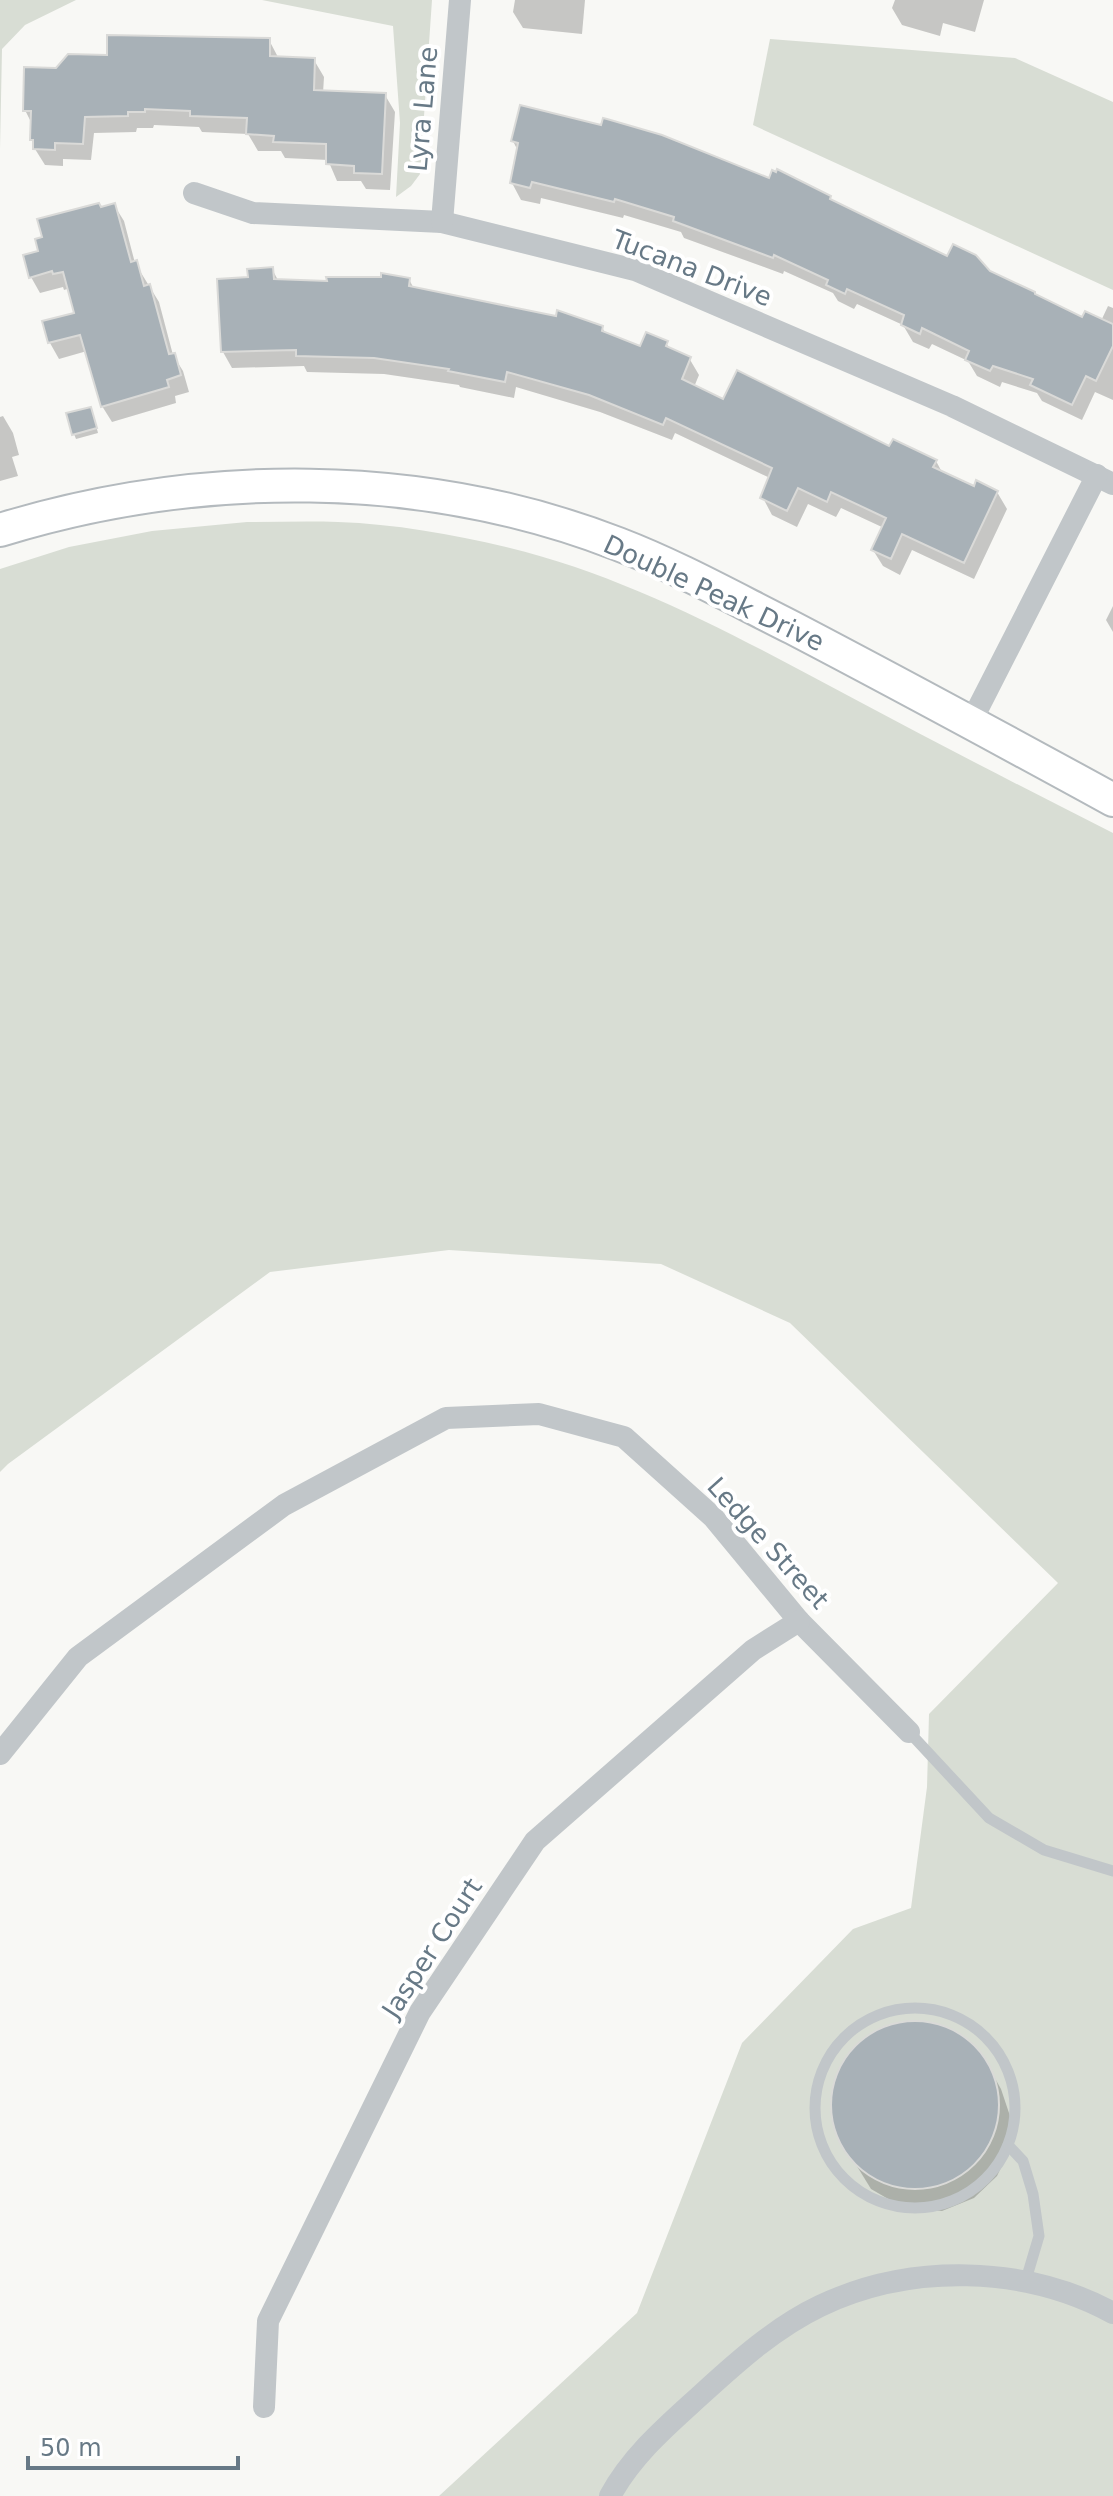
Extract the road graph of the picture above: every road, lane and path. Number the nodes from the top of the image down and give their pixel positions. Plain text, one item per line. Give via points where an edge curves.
1 (460, 0) edge
2 (194, 193) dead end
3 (442, 222) junction
4 (1105, 480) edge
5 (0, 530) edge
6 (971, 722) junction
7 (1113, 800) edge
8 (799, 1621) junction
9 (909, 1732) joint
10 (0, 1754) edge
11 (1113, 1871) edge
12 (1008, 2145) junction
13 (1025, 2283) junction
14 (1113, 2313) edge
15 (264, 2407) dead end
16 (610, 2496) edge

1 - 3 street, Lyra Lane
2 - 3 street, Tucana Drive via 253,213
3 - 4 street, Tucana Drive via 635,270 952,406
4 - 6 street, Tucana Drive
5 - 6 street, Double Peak Drive via 122,500 242,486 359,488 481,504 584,532 659,561
6 - 7 street, Double Peak Drive
8 - 9 street, Ledge Street
8 - 10 street, Ledge Street via 713,1517 624,1437 539,1414 446,1418 284,1505 78,1657
8 - 15 street, Jasper Court via 753,1650 526,1854 420,2012 268,2321
9 - 11 lane, Ledge Street via 989,1818 1044,1850
12 - 12 lane via 1015,2114 1008,2072 978,2029 951,2013 919,2007 888,2011 859,2024 835,2046 820,2075 814,2109 820,2143 846,2180 864,2195 896,2207 931,2207 963,2196 990,2175
12 - 13 lane via 1023,2161 1039,2236
13 - 14 street
13 - 16 street via 930,2276 871,2287 819,2307 751,2352 649,2442

